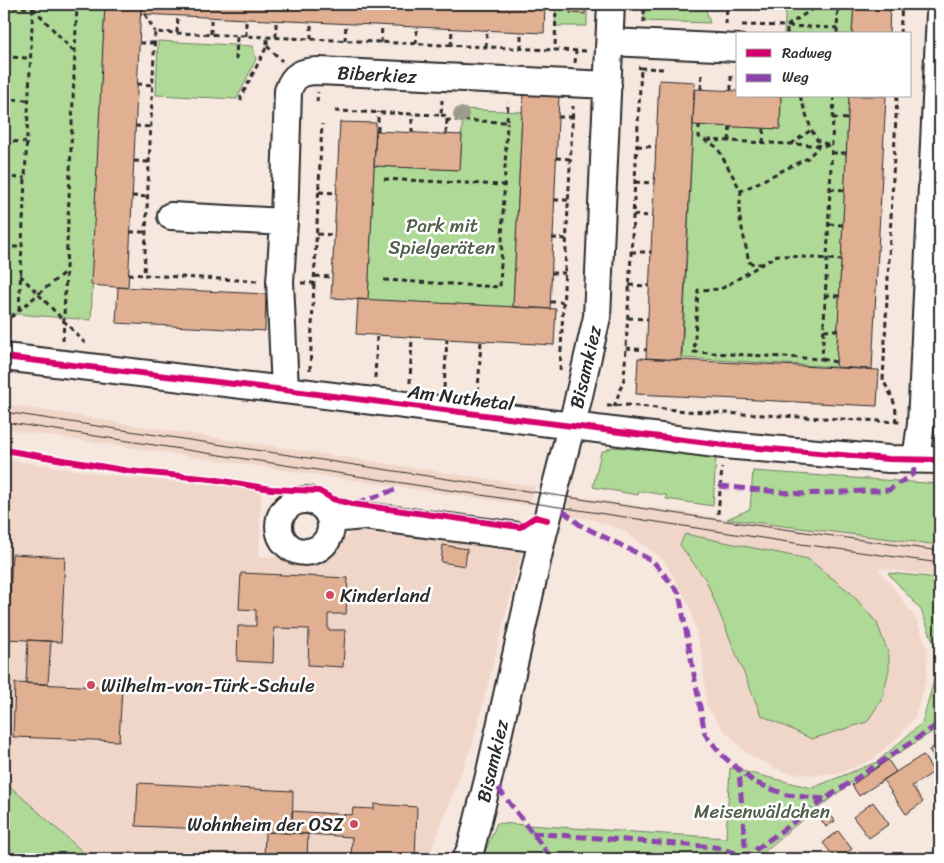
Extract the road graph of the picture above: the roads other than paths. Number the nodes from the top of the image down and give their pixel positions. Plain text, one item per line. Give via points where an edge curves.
1 (612, 4) edge
2 (940, 14) edge
3 (610, 47) junction
4 (734, 60) edge
5 (608, 85) junction
6 (171, 216) dead end
7 (284, 222) junction
8 (932, 347) edge
9 (4, 357) edge
10 (285, 390) junction
11 (574, 415) junction
12 (928, 459) edge
13 (331, 519) dead end
14 (542, 540) junction
15 (466, 859) edge

1 - 3 street, Bisamkiez
2 - 8 street
3 - 4 street
3 - 5 street, Bisamkiez
5 - 7 street, Biberkiez via 307,71 297,75 288,92
5 - 11 street, Bisamkiez via 597,317
6 - 7 street
7 - 10 street, Biberkiez via 280,282
8 - 12 street via 908,423
9 - 10 street, Am Nuthetal
10 - 11 street, Am Nuthetal
11 - 12 street, Am Nuthetal via 724,445
11 - 14 street, Bisamkiez
13 - 14 street via 364,516
14 - 15 street, Bisamkiez via 489,776

